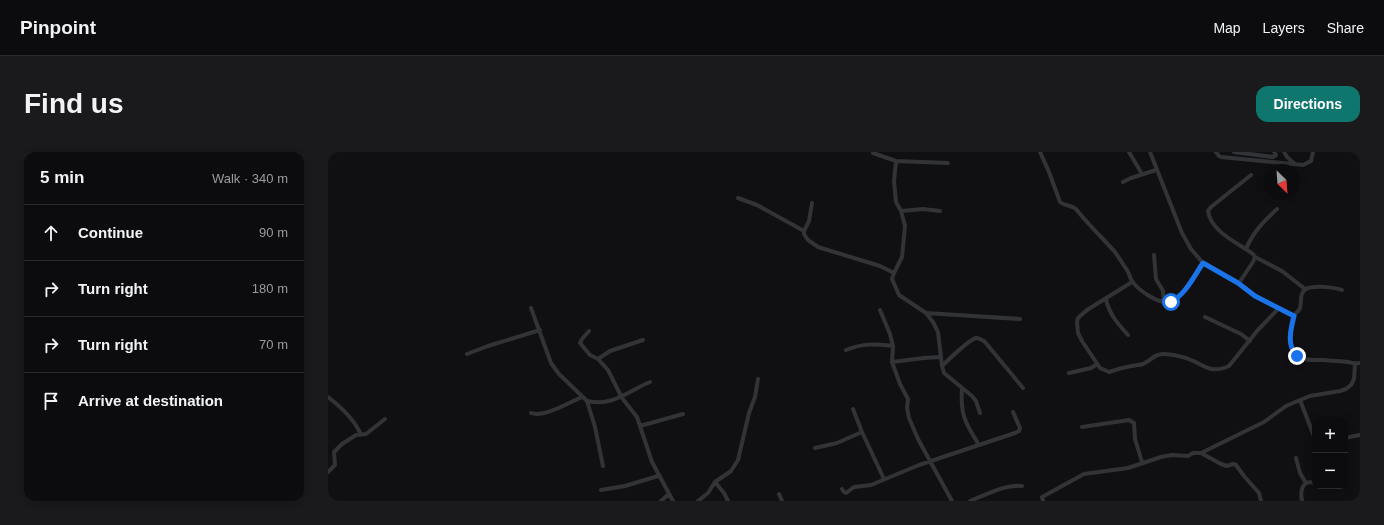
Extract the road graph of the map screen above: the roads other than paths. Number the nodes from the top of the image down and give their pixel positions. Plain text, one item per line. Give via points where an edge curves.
1 (872, 152) edge
2 (1040, 152) edge
3 (1129, 152) edge
4 (1150, 152) edge
5 (1216, 152) edge
6 (1234, 152) edge
7 (1274, 152) edge
8 (1313, 152) edge
9 (1284, 153) edge
10 (896, 161) junction
11 (948, 163) dead end
12 (1281, 163) junction
13 (1295, 164) joint
14 (1300, 165) edge
15 (1156, 170) junction
16 (1142, 174) junction
17 (1251, 175) dead end
18 (1123, 182) dead end
19 (738, 198) dead end
20 (812, 203) dead end
21 (1277, 209) dead end
22 (901, 211) junction
23 (940, 211) dead end
24 (804, 231) junction
25 (1246, 248) junction
26 (1154, 255) dead end
27 (1255, 257) junction
28 (1203, 263) junction
29 (894, 273) junction
30 (1132, 282) junction
31 (1238, 283) junction
32 (1304, 289) junction
33 (1342, 290) dead end
34 (1106, 299) junction
35 (1164, 303) junction
36 (531, 308) dead end
37 (1278, 309) junction
38 (880, 310) dead end
39 (926, 313) junction
40 (1294, 316) junction
41 (1205, 317) dead end
42 (1020, 319) dead end
43 (540, 330) junction
44 (589, 331) dead end
45 (1128, 335) dead end
46 (643, 340) dead end
47 (1250, 341) junction
48 (892, 346) junction
49 (846, 350) dead end
50 (468, 354) dead end
51 (940, 357) junction
52 (598, 359) junction
53 (892, 362) junction
54 (1360, 363) edge
55 (1098, 364) junction
56 (1355, 364) junction
57 (942, 366) junction
58 (1069, 373) dead end
59 (758, 379) dead end
60 (650, 382) dead end
61 (1023, 388) dead end
62 (962, 389) junction
63 (328, 397) edge
64 (582, 397) junction
65 (622, 398) junction
66 (1300, 400) junction
67 (587, 401) junction
68 (853, 409) dead end
69 (1013, 412) dead end
70 (531, 413) dead end
71 (980, 413) dead end
72 (683, 414) dead end
73 (385, 419) dead end
74 (640, 426) junction
75 (1082, 428) dead end
76 (1312, 430) edge
77 (862, 432) junction
78 (361, 435) junction
79 (1360, 435) edge
80 (1348, 437) edge
81 (979, 445) junction
82 (815, 448) dead end
83 (1201, 453) junction
84 (1296, 458) dead end
85 (930, 462) junction
86 (1142, 462) junction
87 (603, 466) dead end
88 (328, 472) edge
89 (658, 476) junction
90 (884, 479) junction
91 (715, 482) junction
92 (1306, 483) junction
93 (1312, 483) edge
94 (1022, 486) dead end
95 (842, 489) dead end
96 (602, 490) dead end
97 (669, 494) junction
98 (779, 494) dead end
99 (661, 501) edge
100 (673, 501) edge
101 (698, 501) edge
102 (728, 501) edge
103 (782, 501) edge
104 (952, 501) edge
105 (970, 501) edge
106 (1043, 501) edge
107 (1261, 501) edge
108 (1302, 501) edge

1 - 10 street
2 - 30 street via 1060,202 1074,207 1104,239 1120,259
3 - 16 street
4 - 15 street
5 - 12 street via 1221,157
6 - 7 street via 1273,157 1276,154
8 - 14 street via 1313,158 1309,163
9 - 12 street
9 - 13 street
10 - 11 street
10 - 22 street via 896,202
12 - 13 street
15 - 16 street
15 - 28 street via 1182,233
16 - 18 street
17 - 25 street via 1208,211 1211,221 1220,230
19 - 24 street
20 - 24 street via 809,221
21 - 25 street via 1262,223
22 - 23 street
22 - 29 street via 904,219 902,257
24 - 29 street via 808,240 818,247 880,266
25 - 27 street
26 - 35 street via 1156,279 1163,291
27 - 31 street
27 - 32 street via 1282,271
28 - 31 street
28 - 35 street via 1177,299
29 - 39 street via 892,279 900,295
30 - 34 street
30 - 35 street via 1146,294
31 - 37 street
32 - 33 street via 1320,287
32 - 40 street via 1300,309
34 - 45 street via 1113,319
34 - 55 street via 1087,310 1076,322 1078,333
36 - 43 street
37 - 40 street
37 - 47 street
38 - 48 street via 888,326
39 - 42 street
39 - 51 street via 938,332
40 - 56 street via 1290,344 1297,356
41 - 47 street
43 - 50 street
43 - 64 street via 551,363
44 - 52 street via 580,344 590,355
46 - 52 street via 610,351
47 - 55 street via 1228,366 1216,370 1201,366 1192,360 1166,354 1152,357 1144,364 1109,372
48 - 49 street via 858,345
48 - 53 street
51 - 53 street
51 - 57 street
52 - 65 street via 608,370
53 - 85 street via 907,395 909,418
54 - 56 street
55 - 58 street
56 - 66 street via 1354,378 1346,389
57 - 61 street via 975,338 979,338
57 - 62 street via 944,373
59 - 91 street via 738,460 731,471
60 - 65 street
62 - 71 street via 976,401
62 - 81 street via 963,415
63 - 78 street via 358,426
64 - 67 street
64 - 70 street via 545,413
65 - 67 street via 604,402
65 - 74 street via 634,412
66 - 76 street
66 - 83 street via 1286,406 1264,422
67 - 87 street via 596,427
68 - 77 street
69 - 81 street via 1019,424 1019,431
72 - 74 street
73 - 78 street
74 - 89 street
75 - 86 street via 1132,421
77 - 82 street via 837,443
77 - 90 street
78 - 88 street via 356,435 334,452 335,465
79 - 80 street
81 - 85 street
83 - 86 street via 1188,456 1172,455
83 - 107 street via 1221,464 1236,465 1259,493
84 - 92 street
85 - 90 street
85 - 104 street
86 - 106 street via 1128,468 1084,474 1042,497
89 - 96 street
89 - 97 street
90 - 95 street via 871,485 854,487 846,493
91 - 101 street via 708,493
91 - 102 street
92 - 93 street
92 - 108 street via 1300,492
94 - 105 street via 1008,487
97 - 99 street
97 - 100 street
98 - 103 street

